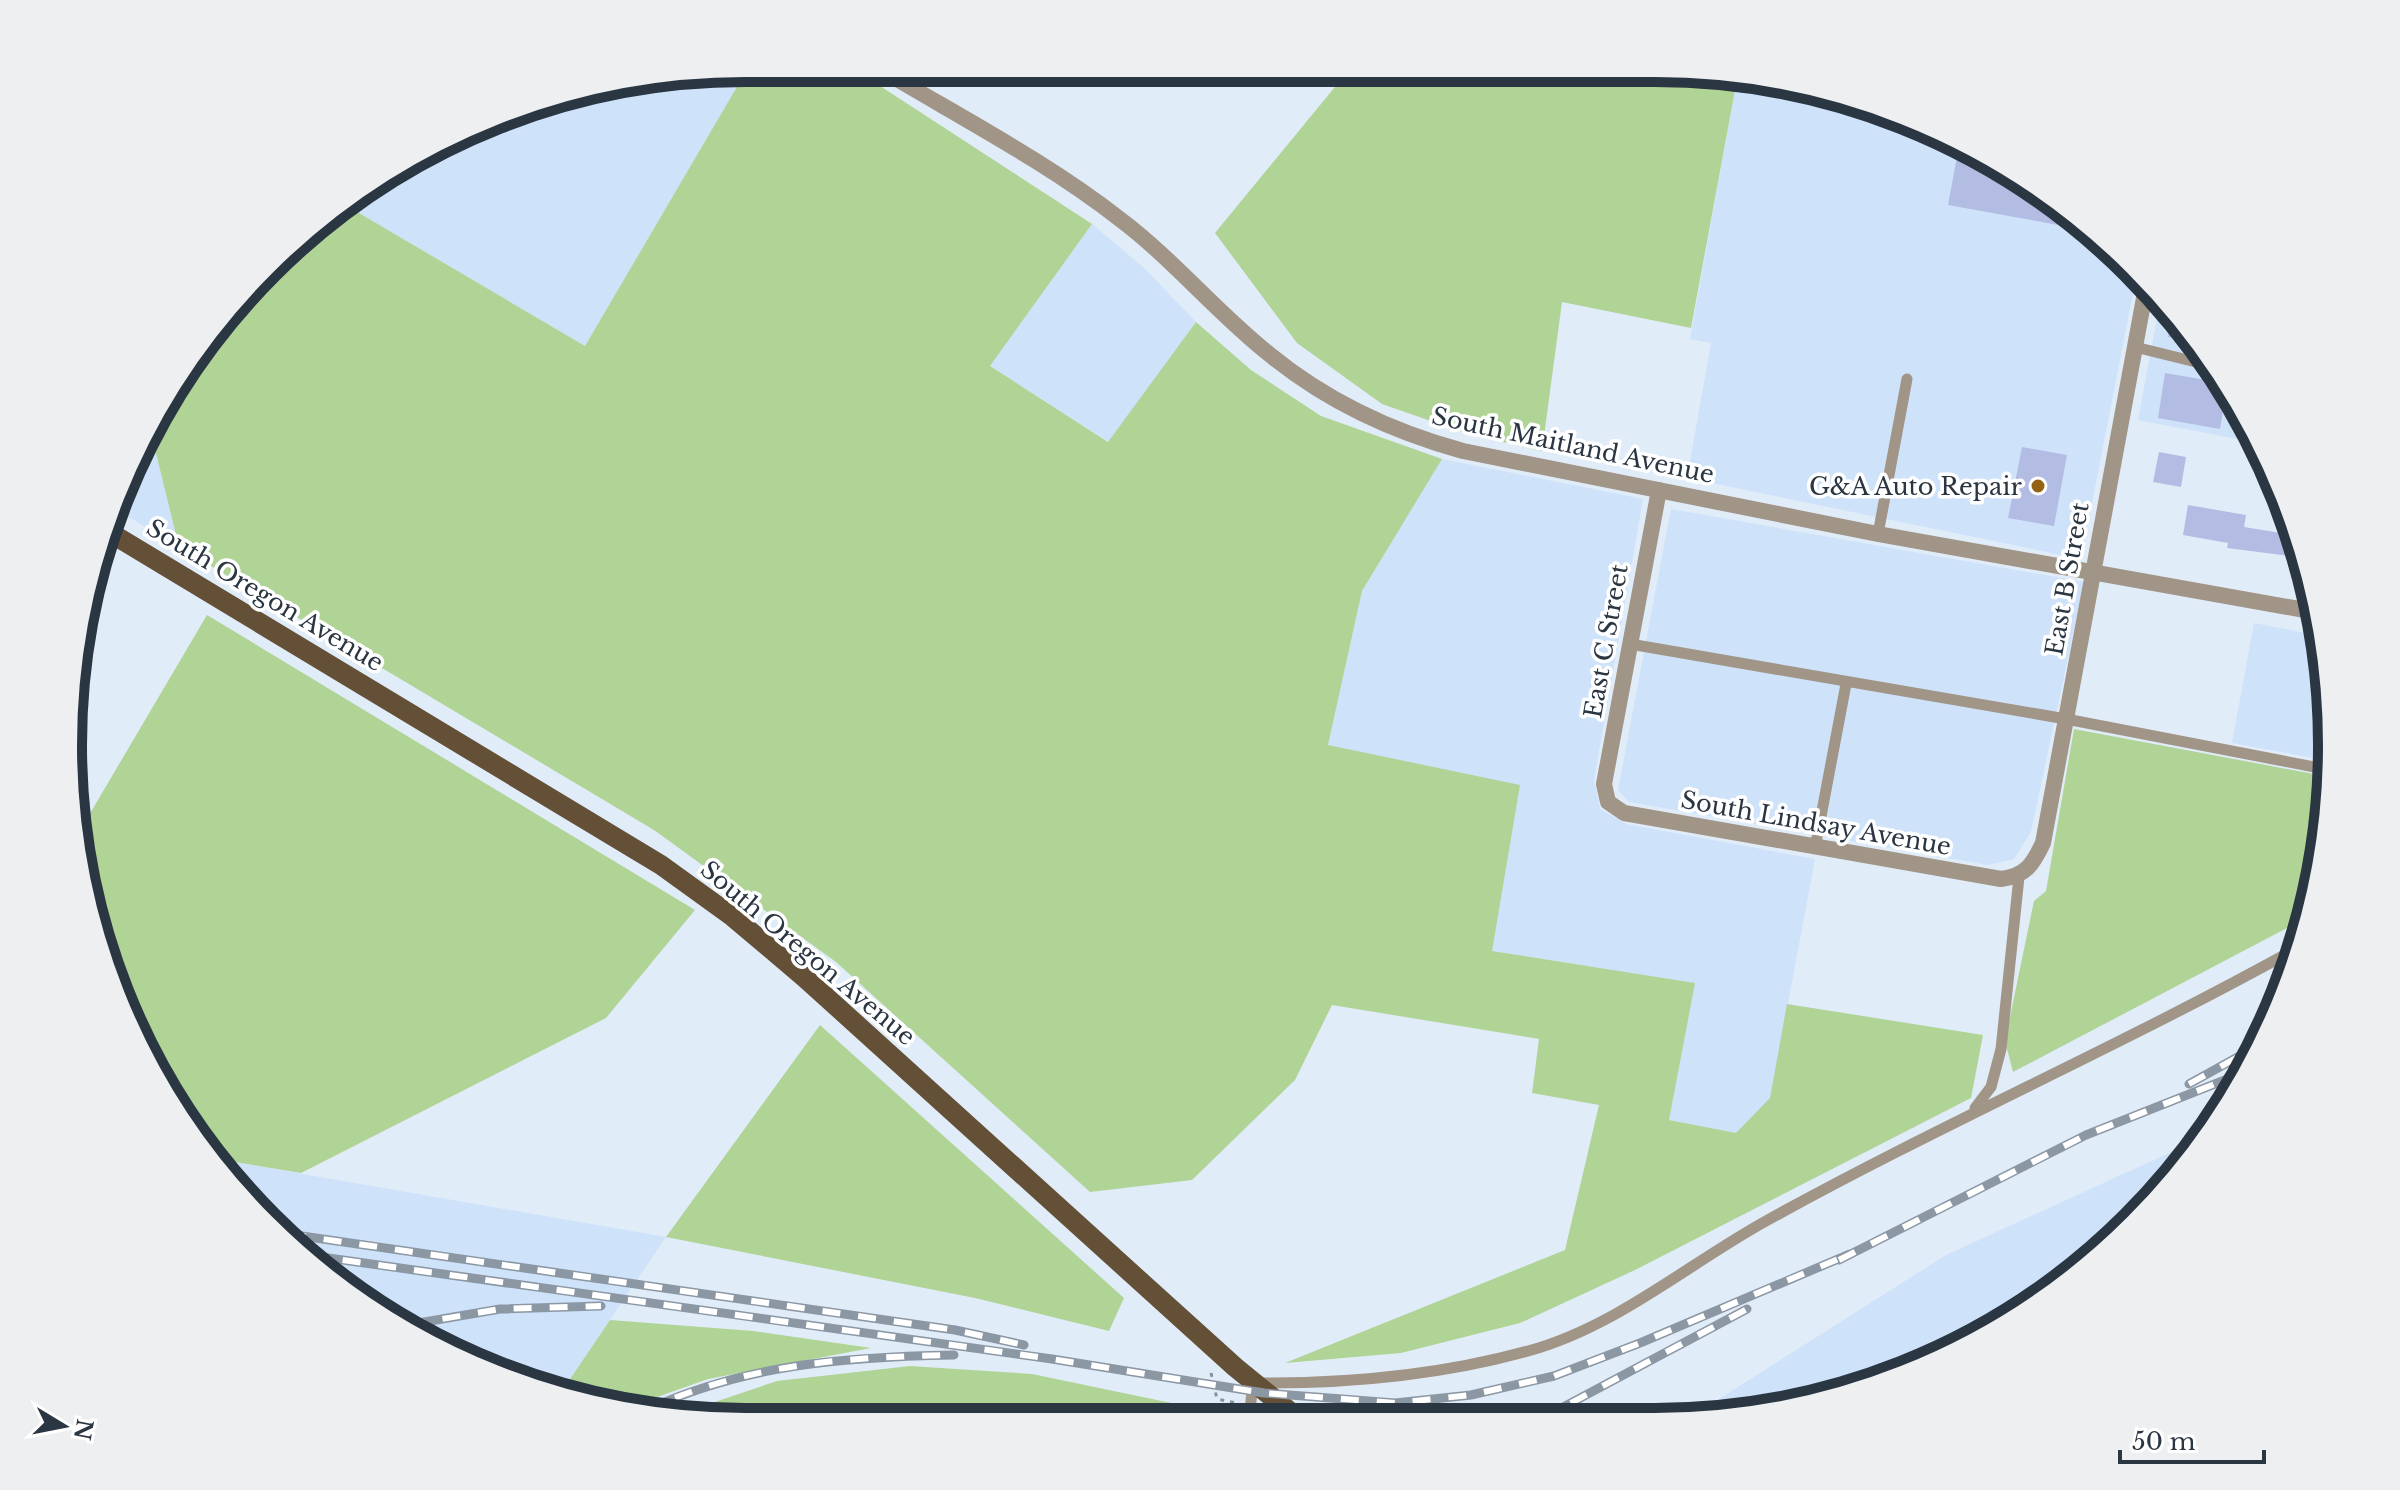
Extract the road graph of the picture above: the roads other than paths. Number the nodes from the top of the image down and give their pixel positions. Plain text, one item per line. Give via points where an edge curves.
1 (901, 82) edge
2 (2144, 298) edge
3 (2135, 347) junction
4 (2196, 362) edge
5 (1907, 379) dead end
6 (1659, 490) junction
7 (1878, 534) junction
8 (116, 536) edge
9 (2093, 571) junction
10 (2304, 610) edge
11 (1630, 644) junction
12 (1846, 684) junction
13 (2066, 719) junction
14 (2317, 768) edge
15 (1608, 802) joint
16 (1815, 848) junction
17 (2019, 877) junction
18 (2284, 956) edge
19 (1972, 1112) junction
20 (1253, 1383) junction
21 (1250, 1408) edge
22 (1285, 1408) edge

1 - 6 street, South Maitland Avenue via 1085,193 1149,242 1268,354 1342,402 1439,444
2 - 3 street, East B Street
3 - 4 lane
3 - 9 street, East B Street
5 - 7 lane
6 - 7 street, South Maitland Avenue
6 - 11 street, East C Street
7 - 9 street, South Maitland Avenue
8 - 20 main road, South Oregon Avenue via 578,814 709,900 804,977
9 - 10 street, South Maitland Avenue
9 - 13 street, East B Street
11 - 12 lane
11 - 15 street, East C Street via 1604,784
12 - 13 lane
12 - 16 lane
13 - 14 lane
13 - 17 street, East B Street via 2043,843
15 - 16 street, South Lindsay Avenue via 1624,813
16 - 17 street, South Lindsay Avenue via 2001,879
17 - 19 lane via 2001,1049 1991,1087
18 - 19 lane
19 - 20 lane via 1765,1222 1573,1335 1529,1351 1449,1368 1312,1383
20 - 21 lane
20 - 22 main road, South Oregon Avenue

